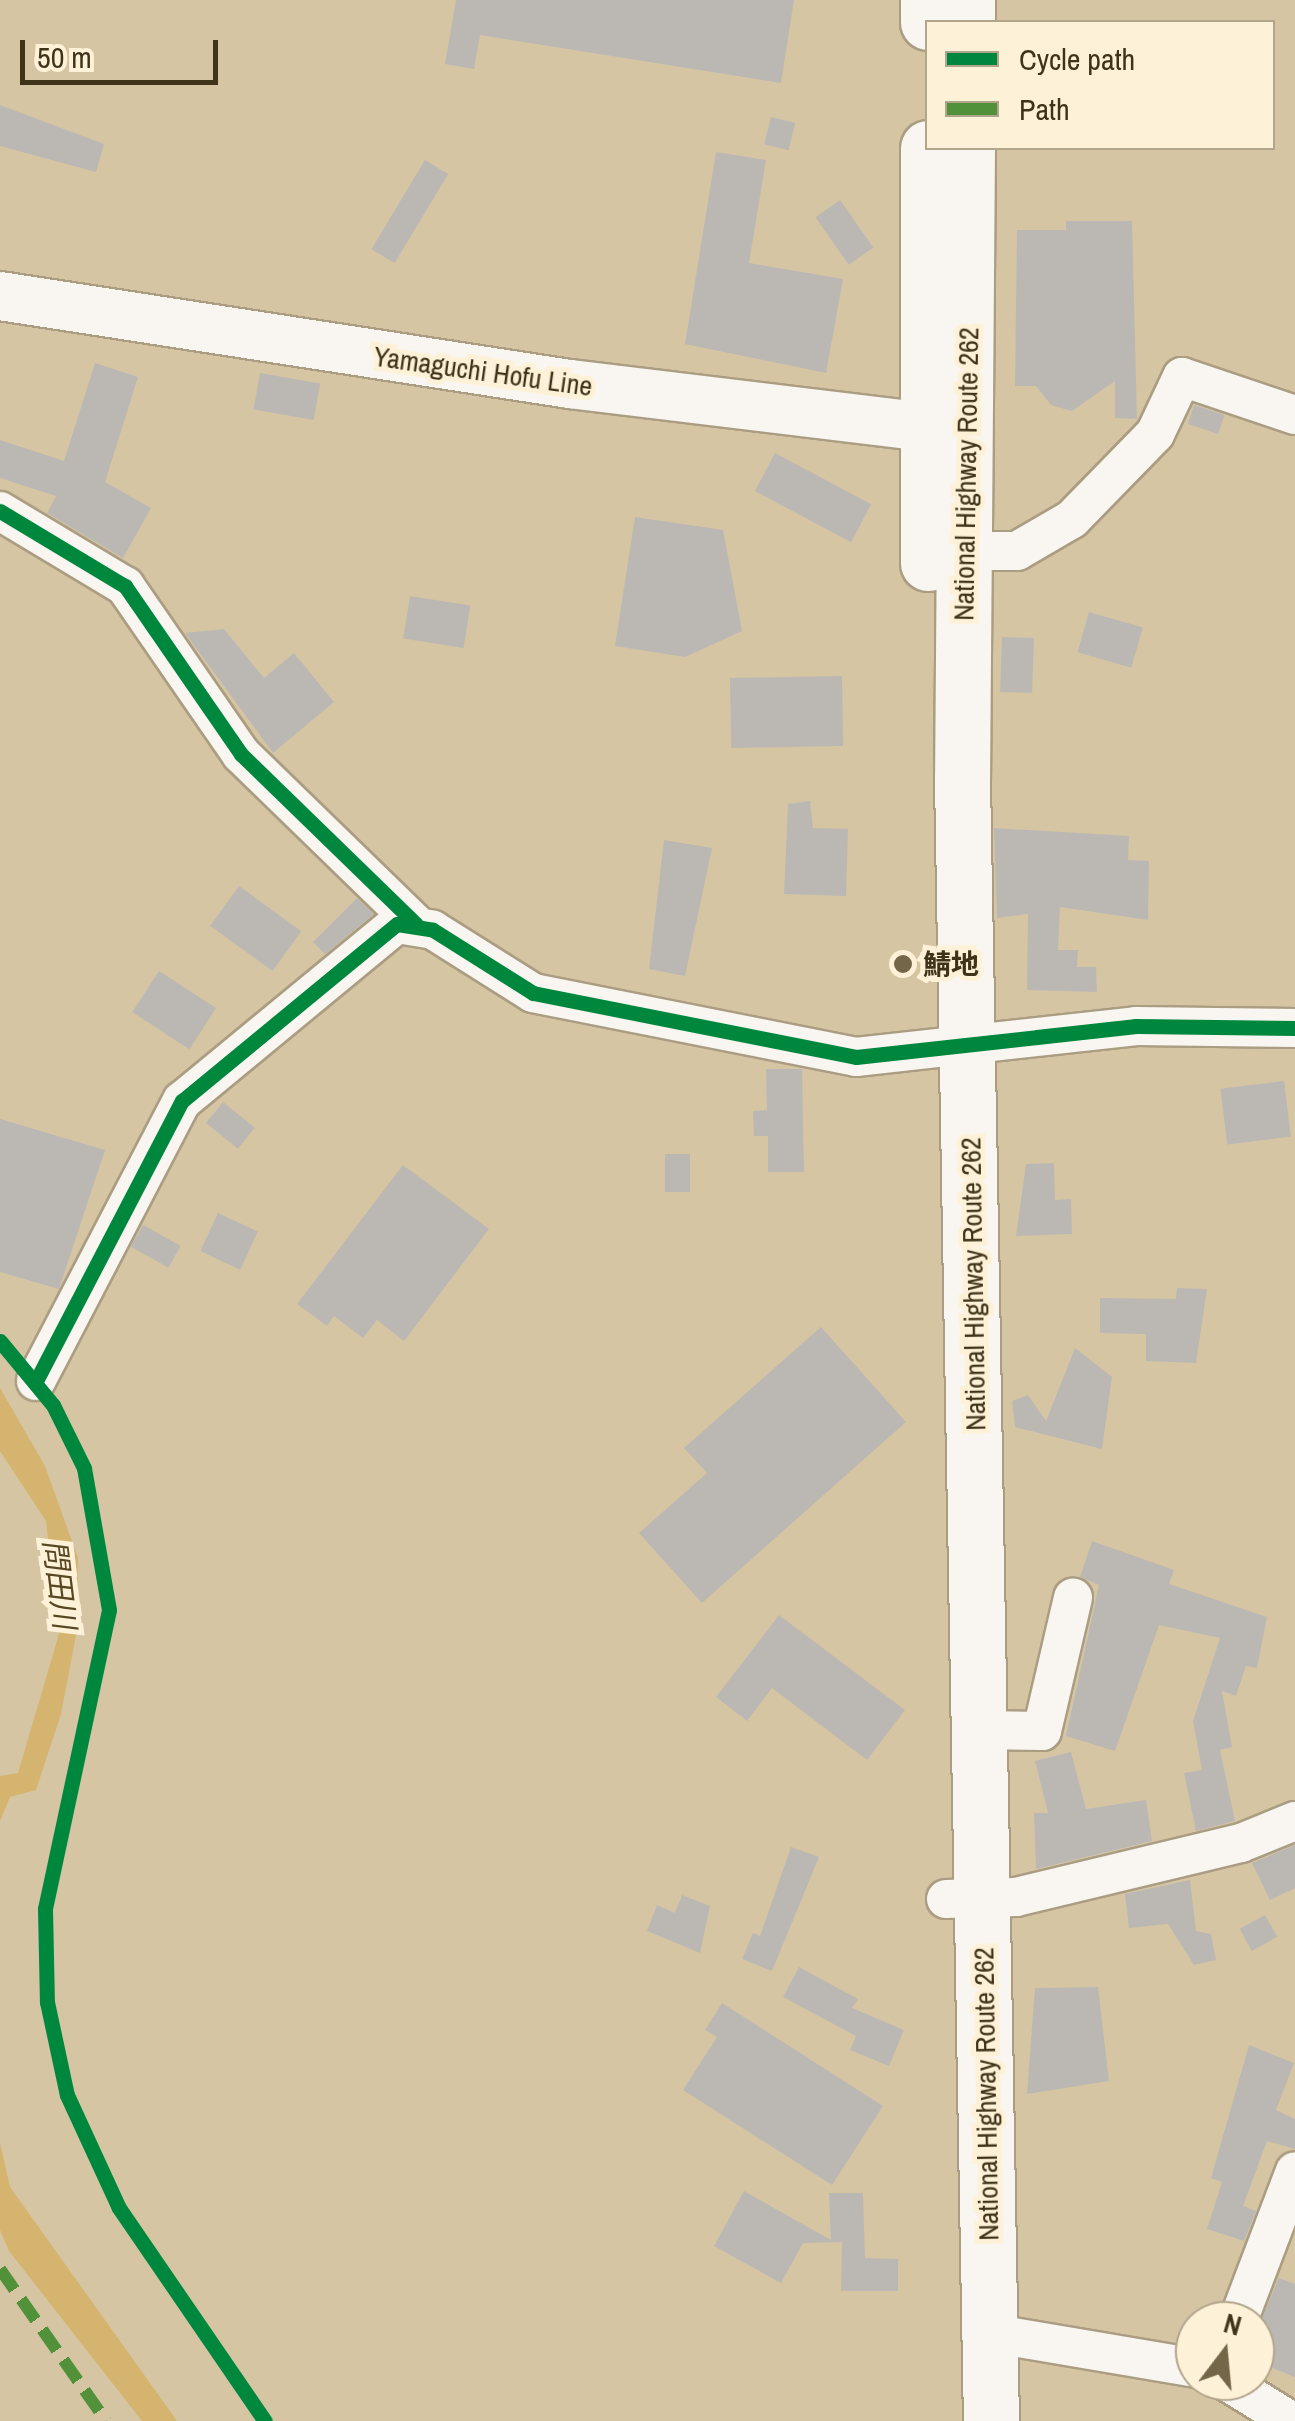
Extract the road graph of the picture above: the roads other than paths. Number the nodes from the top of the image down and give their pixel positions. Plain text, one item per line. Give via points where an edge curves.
1 (928, 150) edge
2 (968, 150) edge
3 (0, 296) edge
4 (1295, 415) edge
5 (948, 432) junction
6 (0, 510) edge
7 (964, 551) junction
8 (416, 924) junction
9 (1295, 1028) edge
10 (952, 1048) junction
11 (36, 1381) dead end
12 (1073, 1598) dead end
13 (980, 1730) junction
14 (1295, 1822) edge
15 (965, 1899) junction
16 (1295, 2172) edge
17 (1246, 2301) edge
18 (989, 2332) junction
19 (1175, 2365) edge
20 (1258, 2401) edge
21 (954, 2421) edge
22 (991, 2421) edge
23 (1291, 2421) edge

1 - 5 highway, National Highway Route 262
2 - 5 highway, National Highway Route 262
3 - 5 main road, Yamaguchi Hofu Line
4 - 7 street via 1182,377 1155,434 1072,519 1017,551
5 - 7 highway, National Highway Route 262
5 - 10 highway, National Highway Route 262
6 - 8 street via 125,586 240,754
7 - 10 highway, National Highway Route 262
8 - 10 street via 533,994 600,1011 856,1057
8 - 11 street via 386,930 182,1100
9 - 10 street via 1226,1021
10 - 13 highway, National Highway Route 262
10 - 15 highway, National Highway Route 262
12 - 13 street via 1042,1731
13 - 15 highway, National Highway Route 262
14 - 15 street via 1196,1855
15 - 18 highway, National Highway Route 262
15 - 21 highway, National Highway Route 262
16 - 17 street
18 - 19 street
18 - 22 highway, National Highway Route 262
20 - 23 street

